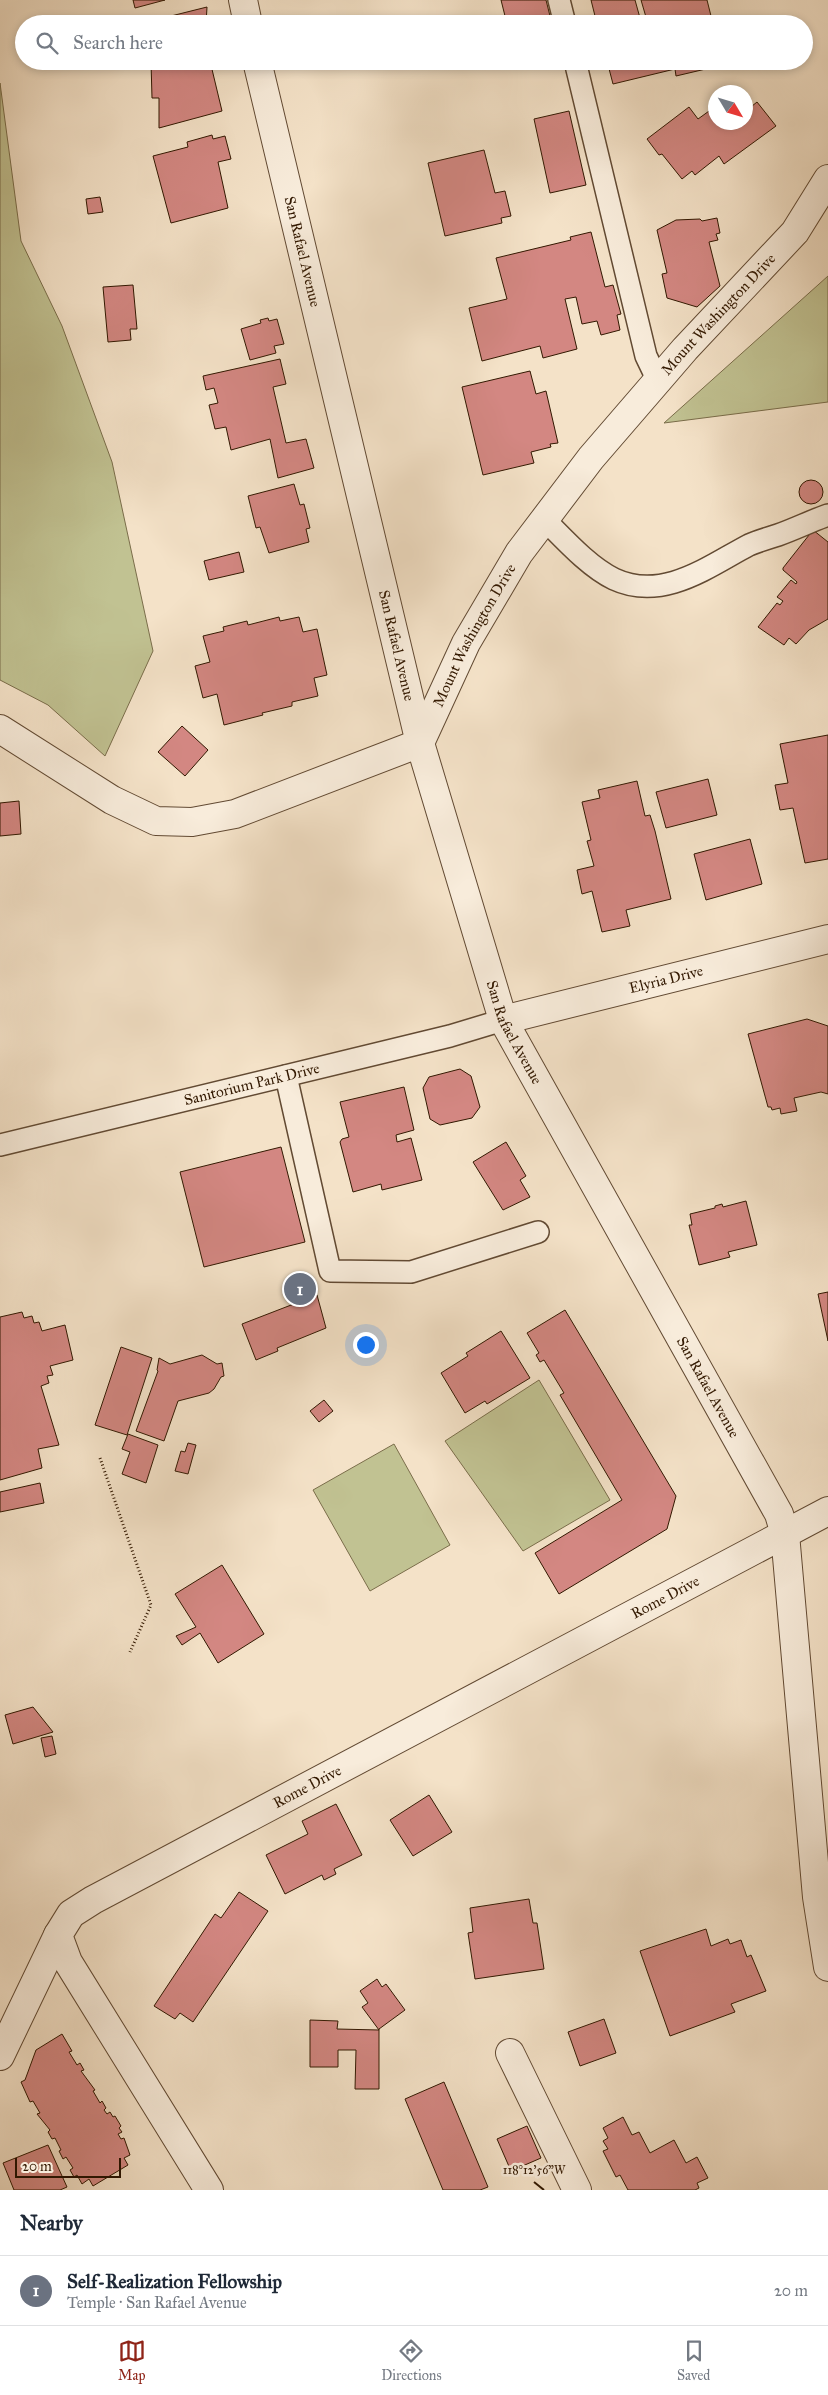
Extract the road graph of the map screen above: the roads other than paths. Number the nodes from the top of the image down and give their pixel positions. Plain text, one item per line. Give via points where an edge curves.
1 (243, 0) edge
2 (559, 0) edge
3 (246, 15) edge
4 (563, 15) edge
5 (259, 70) edge
6 (577, 70) edge
7 (828, 179) edge
8 (658, 381) junction
9 (828, 515) edge
10 (544, 519) junction
11 (0, 729) edge
12 (420, 743) junction
13 (828, 939) edge
14 (503, 1020) junction
15 (286, 1076) junction
16 (0, 1145) edge
17 (538, 1232) dead end
18 (828, 1511) edge
19 (785, 1534) junction
20 (58, 1935) junction
21 (828, 1967) edge
22 (510, 2053) dead end
23 (0, 2056) edge
24 (209, 2190) edge
25 (577, 2190) edge

1 - 3 street
2 - 4 lane
5 - 12 street, San Rafael Avenue
6 - 8 lane via 646,356
7 - 8 street, Mount Washington Drive via 795,232
8 - 10 street, Mount Washington Drive via 591,458
9 - 10 lane via 751,544 690,578 650,585 630,585 613,579
10 - 12 street, Mount Washington Drive via 519,552 466,643
11 - 12 street via 112,800 156,821 192,822 236,814
12 - 14 street, San Rafael Avenue
13 - 14 street, Elyria Drive
14 - 15 lane, Sanitorium Park Drive via 467,1032
14 - 19 street, San Rafael Avenue via 779,1514
15 - 16 lane, Sanitorium Park Drive
15 - 17 lane via 330,1271 411,1272
18 - 19 street, Rome Drive
19 - 20 street, Rome Drive via 93,1900 71,1914
19 - 21 street, San Rafael Avenue via 817,1897
20 - 23 street, Rome Drive
20 - 24 street via 68,1962
22 - 25 street

